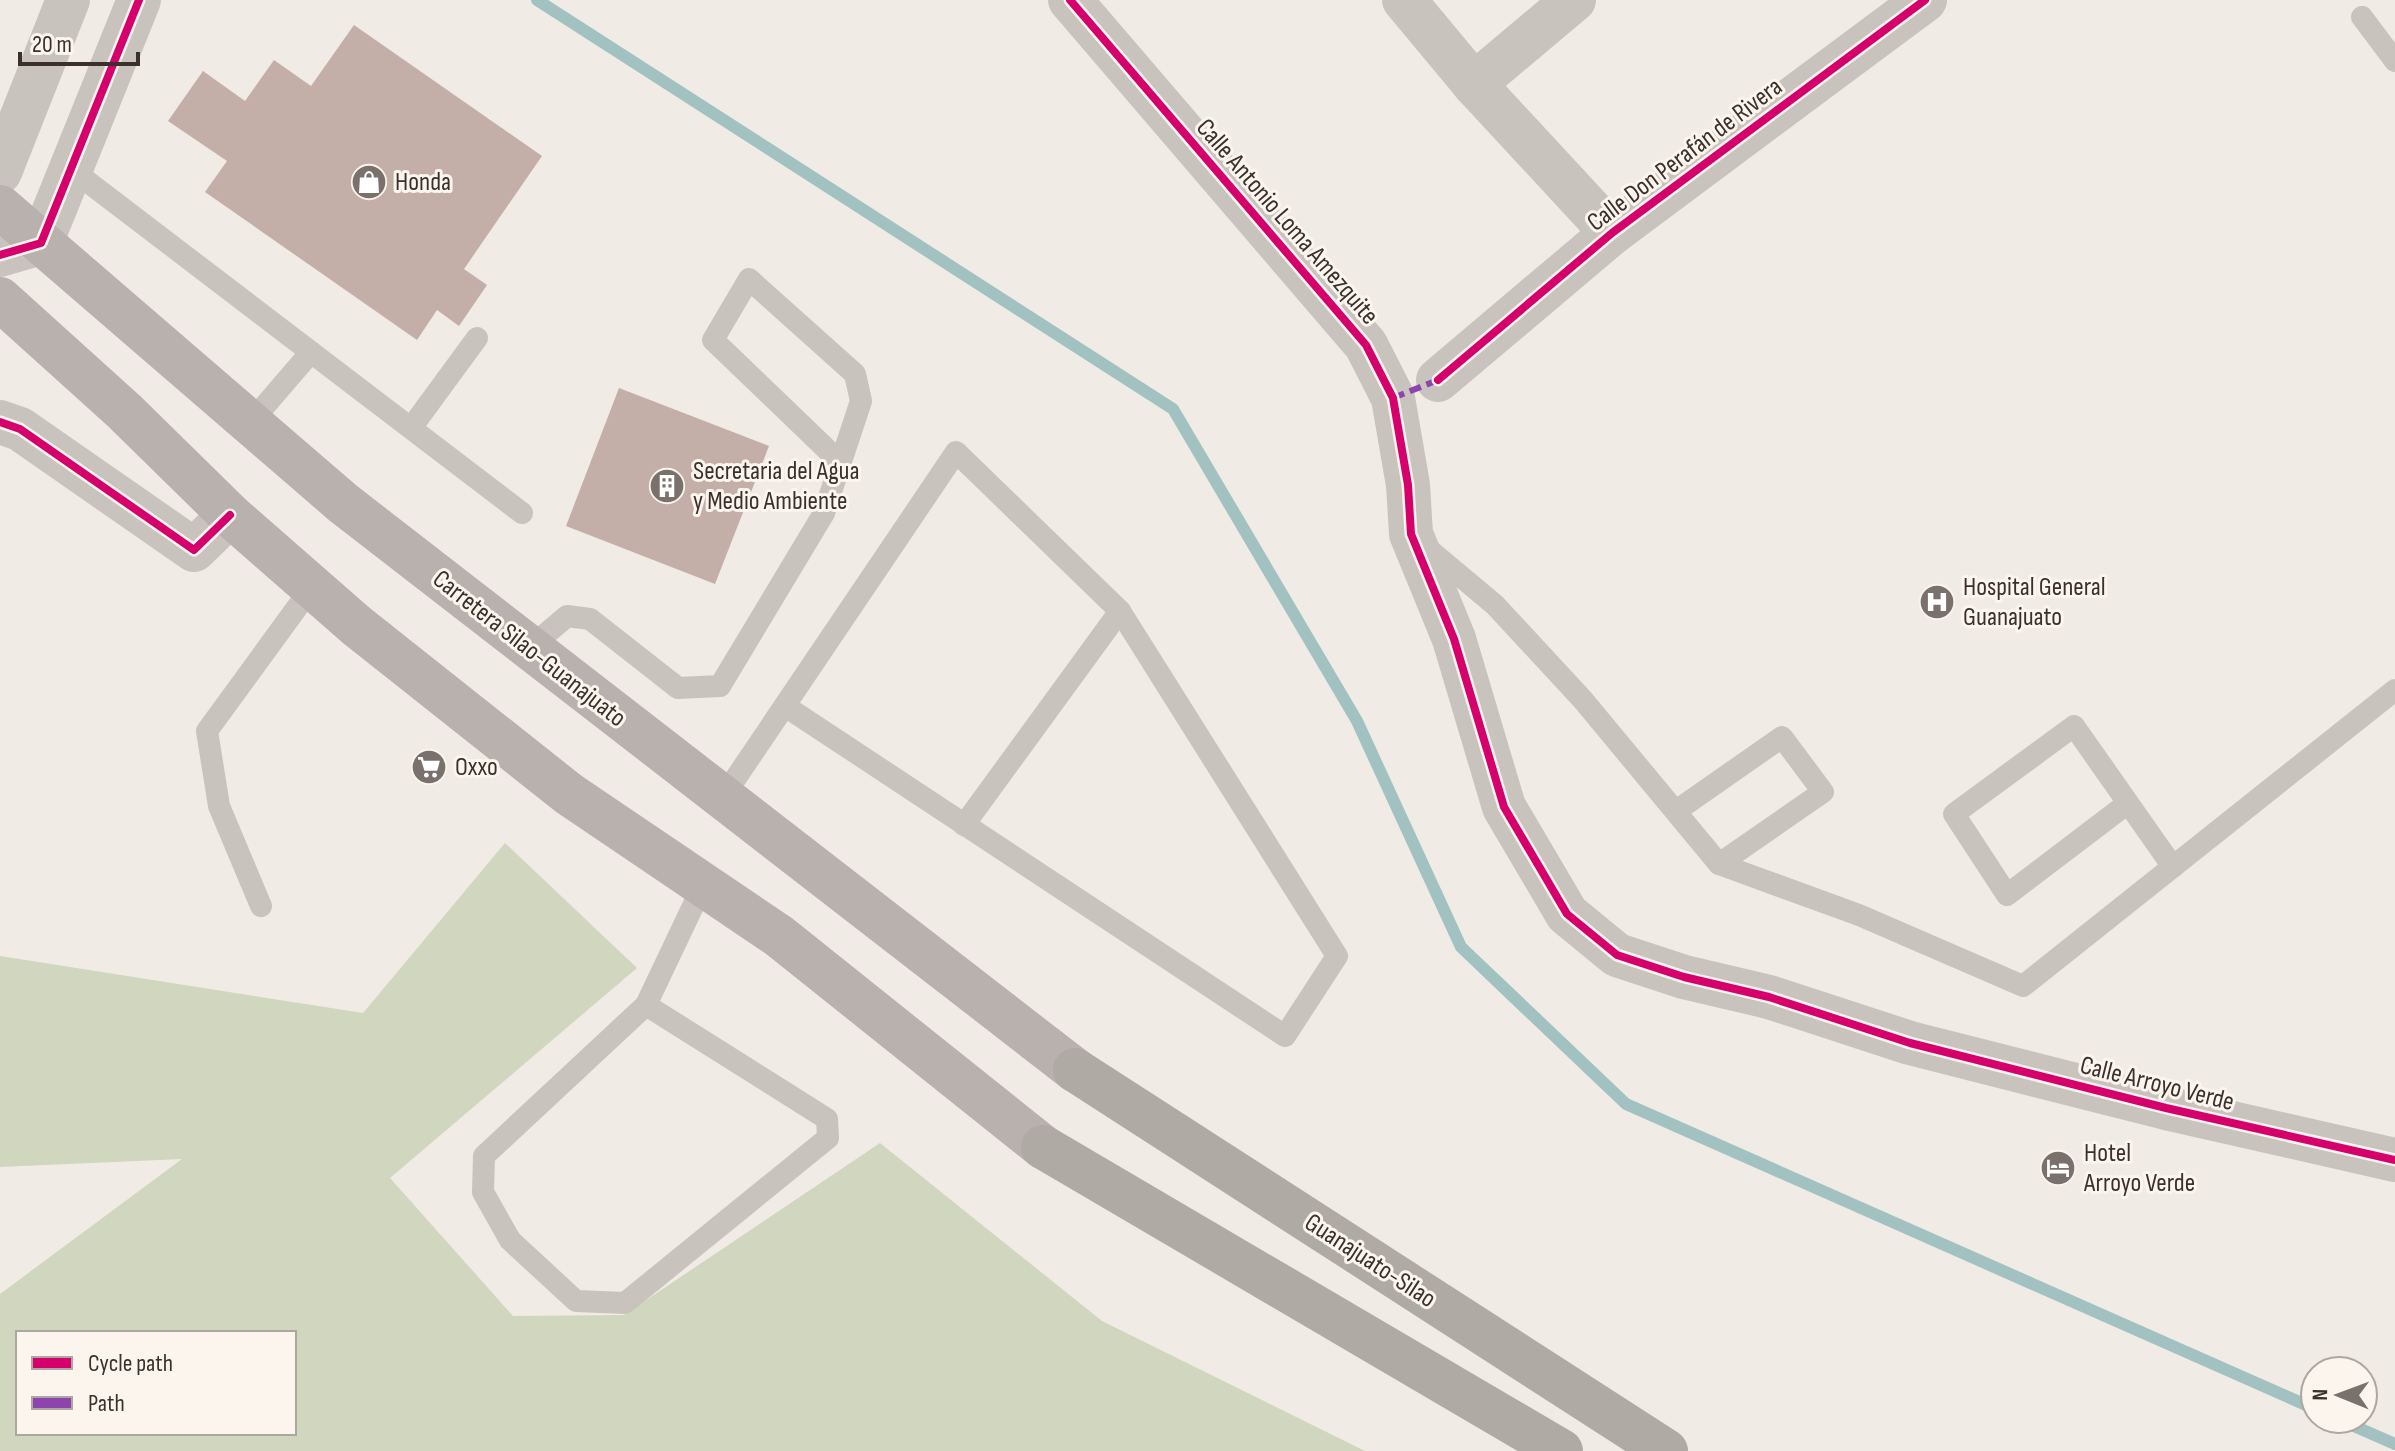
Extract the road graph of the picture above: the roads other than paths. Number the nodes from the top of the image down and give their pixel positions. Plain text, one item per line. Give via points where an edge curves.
1 (68, 0) edge
2 (139, 0) edge
3 (1070, 0) edge
4 (1404, 0) edge
5 (1574, 0) edge
6 (1925, 0) edge
7 (2362, 17) dead end
8 (2395, 61) edge
9 (1474, 84) junction
10 (71, 169) junction
11 (0, 172) edge
12 (0, 207) edge
13 (1612, 233) junction
14 (41, 243) junction
15 (0, 255) edge
16 (0, 299) edge
17 (477, 338) dead end
18 (311, 352) junction
19 (1438, 380) dead end
20 (0, 422) edge
21 (250, 423) junction
22 (411, 428) junction
23 (841, 463) junction
24 (522, 513) dead end
25 (230, 515) junction
26 (1411, 534) junction
27 (312, 587) junction
28 (1120, 611) junction
29 (527, 650) junction
30 (2395, 690) edge
31 (785, 706) junction
32 (723, 797) junction
33 (2128, 803) junction
34 (1676, 811) junction
35 (964, 825) junction
36 (1719, 864) junction
37 (2173, 867) junction
38 (703, 885) junction
39 (261, 906) dead end
40 (646, 1005) junction
41 (1910, 1043) joint
42 (1075, 1070) joint
43 (1043, 1147) joint
44 (2395, 1160) edge
45 (1561, 1451) edge
46 (1666, 1451) edge

1 - 11 street
2 - 10 street
3 - 26 street, Calle Antonio Loma Amezquite via 1366,345 1393,398
4 - 9 street
5 - 9 street
6 - 13 street, Calle Don Perafán de Rivera
7 - 8 lane
9 - 13 street
10 - 14 street
10 - 18 lane
12 - 14 main road, Carretera Silao-Guanajuato
13 - 19 street, Calle Don Perafán de Rivera
14 - 15 street
14 - 21 main road, Carretera Silao-Guanajuato
16 - 25 main road
17 - 22 lane
18 - 21 lane
18 - 22 lane
20 - 25 street via 20,429 194,550
21 - 29 main road, Carretera Silao-Guanajuato
22 - 24 lane
23 - 23 lane via 713,340 749,279 855,374 861,401
23 - 29 lane via 824,513 720,686 678,688 590,619 567,616
25 - 27 main road
26 - 34 lane via 1495,605
26 - 41 street, Calle Antonio Loma Amezquite via 1454,639 1504,807 1567,914 1617,955
27 - 38 main road via 569,794
27 - 39 lane via 207,731 219,806
28 - 31 lane via 956,452
28 - 35 lane
28 - 35 lane via 1337,956 1285,1036
29 - 32 main road, Carretera Silao-Guanajuato
30 - 37 lane
31 - 32 lane
31 - 35 lane
32 - 42 main road, Carretera Silao-Guanajuato
33 - 33 lane via 2074,726 1954,814 2007,895
33 - 37 lane
34 - 36 lane
34 - 36 lane via 1782,737 1823,792
36 - 37 lane via 1859,915 2023,986
38 - 40 lane
38 - 43 main road via 779,936
40 - 40 lane via 484,1156 483,1192 510,1240 576,1301 625,1303 828,1138 827,1119
41 - 44 street, Calle Arroyo Verde
42 - 46 highway, Guanajuato-Silao
43 - 45 highway

